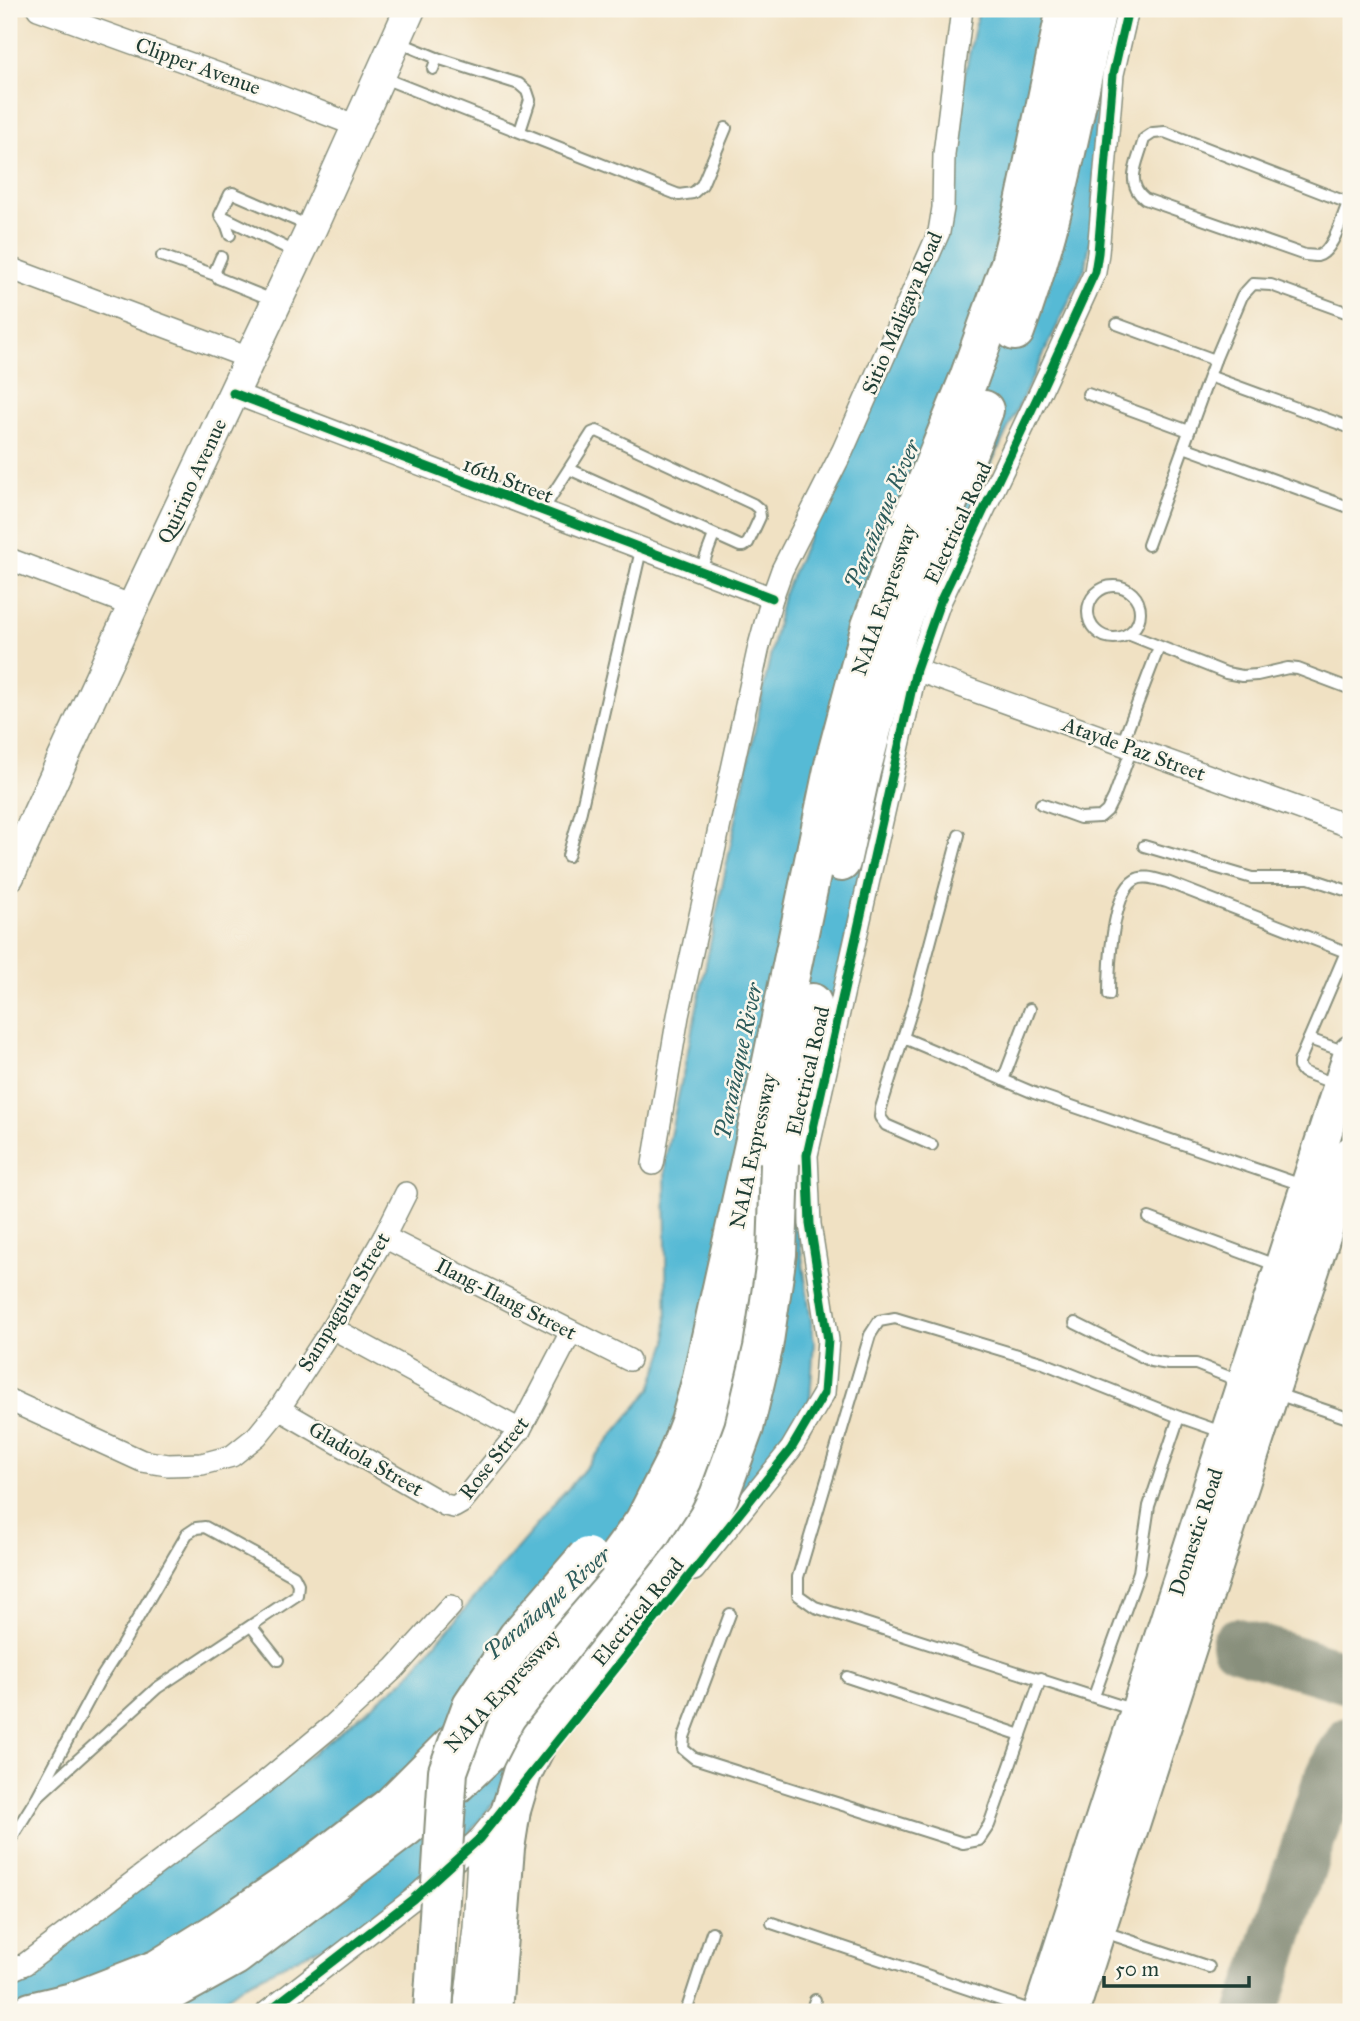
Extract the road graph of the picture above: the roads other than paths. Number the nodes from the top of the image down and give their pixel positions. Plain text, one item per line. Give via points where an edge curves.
1 (38, 9) edge
2 (410, 9) edge
3 (962, 9) edge
4 (1066, 9) edge
5 (1097, 9) edge
6 (1128, 9) edge
7 (395, 41) junction
8 (438, 58) junction
9 (433, 69) dead end
10 (379, 76) junction
11 (357, 127) junction
12 (726, 128) dead end
13 (520, 131) junction
14 (1349, 204) edge
15 (220, 215) junction
16 (312, 227) junction
17 (230, 234) dead end
18 (299, 254) junction
19 (162, 256) dead end
20 (221, 257) dead end
21 (9, 268) edge
22 (215, 275) junction
23 (276, 301) junction
24 (1351, 314) edge
25 (1117, 324) dead end
26 (249, 358) junction
27 (1214, 360) junction
28 (1209, 376) junction
29 (233, 393) junction
30 (1088, 394) dead end
31 (1351, 428) edge
32 (1189, 431) junction
33 (1184, 447) junction
34 (569, 469) junction
35 (1351, 508) edge
36 (542, 511) junction
37 (715, 535) junction
38 (1148, 545) dead end
39 (641, 550) junction
40 (9, 559) edge
41 (700, 572) junction
42 (772, 598) junction
43 (133, 606) junction
44 (1128, 634) junction
45 (1158, 647) junction
46 (916, 670) junction
47 (1351, 690) edge
48 (1127, 746) junction
49 (1041, 804) dead end
50 (1351, 827) edge
51 (959, 835) dead end
52 (1144, 846) dead end
53 (569, 856) dead end
54 (10, 871) edge
55 (1351, 892) edge
56 (801, 931) junction
57 (1349, 953) edge
58 (1109, 995) dead end
59 (1030, 1009) dead end
60 (904, 1038) junction
61 (1309, 1039) junction
62 (1351, 1053) edge
63 (1003, 1080) junction
64 (1340, 1086) junction
65 (932, 1145) dead end
66 (1351, 1153) edge
67 (780, 1163) junction
68 (653, 1164) dead end
69 (1322, 1192) junction
70 (406, 1194) dead end
71 (1149, 1219) dead end
72 (384, 1237) junction
73 (1282, 1268) junction
74 (1075, 1323) dead end
75 (332, 1328) junction
76 (571, 1332) junction
77 (629, 1360) dead end
78 (1258, 1387) junction
79 (9, 1400) edge
80 (279, 1409) junction
81 (1179, 1417) junction
82 (1351, 1419) edge
83 (520, 1430) junction
84 (1228, 1434) junction
85 (454, 1507) joint
86 (451, 1606) dead end
87 (730, 1614) dead end
88 (251, 1626) junction
89 (278, 1660) dead end
90 (847, 1677) dead end
91 (1041, 1678) junction
92 (1094, 1696) junction
93 (1152, 1716) junction
94 (1021, 1735) junction
95 (37, 1797) junction
96 (479, 1839) junction
97 (9, 1842) edge
98 (772, 1923) dead end
99 (1085, 1925) junction
100 (712, 1932) dead end
101 (1209, 1967) dead end
102 (9, 1970) edge
103 (816, 2000) dead end
104 (31, 2012) edge
105 (121, 2012) edge
106 (267, 2012) edge
107 (433, 2012) edge
108 (464, 2012) edge
109 (492, 2012) edge
110 (685, 2012) edge
111 (811, 2012) edge
112 (1038, 2012) edge
113 (1072, 2012) edge

1 - 11 street, Clipper Avenue
2 - 7 main road, Quirino Avenue
3 - 42 street, Sitio Maligaya Road via 939,232
4 - 56 highway, NAIA Expressway via 1010,264 871,626 834,765
5 - 67 highway, NAIA Expressway via 1036,272 898,631 860,771
6 - 46 street, Electrical Road via 1113,74 1095,272 940,602
7 - 8 lane
7 - 10 main road, Quirino Avenue
8 - 9 lane
8 - 13 lane via 519,84 527,91 530,100
10 - 11 main road, Quirino Avenue
10 - 13 lane
11 - 16 main road, Quirino Avenue
12 - 13 lane via 702,185 693,194 679,195
14 - 14 lane via 1165,132 1153,132 1143,139 1132,183 1145,199 1305,255 1326,251
15 - 16 lane via 233,192
15 - 17 lane
15 - 18 lane
16 - 18 main road, Quirino Avenue
18 - 23 main road, Quirino Avenue
19 - 22 lane
20 - 22 lane
21 - 26 street
22 - 23 lane
23 - 26 main road, Quirino Avenue
24 - 27 lane via 1271,285 1253,284 1242,296
25 - 27 lane
26 - 29 main road, Quirino Avenue
27 - 28 lane
28 - 31 lane
28 - 32 lane
29 - 36 street, 16th Street
29 - 43 main road, Quirino Avenue
30 - 32 lane
32 - 33 lane
33 - 35 lane
33 - 38 lane
34 - 36 lane
34 - 37 lane
34 - 37 lane via 597,431 760,509 744,546
36 - 39 street, 16th Street
37 - 41 lane
39 - 41 street, 16th Street
39 - 53 lane
40 - 43 street
41 - 42 street, 16th Street
42 - 68 street, Sitio Maligaya Road via 678,1016
43 - 54 main road, Quirino Avenue
44 - 44 lane via 1138,622 1136,598 1124,588 1099,590 1088,614 1095,630 1111,638
44 - 45 lane
45 - 47 lane via 1226,673 1242,676 1298,669
45 - 48 lane
46 - 48 street, Atayde Paz Street
46 - 96 street, Electrical Road via 807,1155 810,1224 828,1340 824,1393 791,1449
48 - 49 lane via 1114,797 1100,817 1080,818
48 - 50 street, Atayde Paz Street
51 - 60 lane
52 - 55 lane via 1252,878 1309,878
56 - 104 highway, NAIA Expressway, bridge via 701,1382 675,1461 644,1522 545,1646 391,1806 290,1882 158,1969 72,2002
56 - 107 highway, bridge via 758,1032 671,1395 635,1491 517,1638 472,1705 449,1771
57 - 58 lane via 1167,882 1139,878 1125,892 1115,920
57 - 61 lane
59 - 63 lane
60 - 63 lane
60 - 65 lane via 880,1117 886,1125
61 - 62 lane
61 - 64 lane via 1299,1067
62 - 64 main road, Domestic Road
63 - 69 lane
64 - 69 main road, Domestic Road
66 - 69 main road, Domestic Road
67 - 105 highway, NAIA Expressway, bridge via 731,1387 704,1472 669,1536 625,1598 492,1750 406,1827 235,1956 168,1993
67 - 109 highway, bridge via 772,1293 744,1428 719,1496 696,1539 550,1723 522,1773 508,1827
69 - 73 main road, Domestic Road
69 - 78 main road, Domestic Road
70 - 72 street, Sampaguita Street
71 - 73 lane
72 - 75 street, Sampaguita Street
72 - 76 street, Ilang-Ilang Street
73 - 78 main road, Domestic Road
74 - 78 lane via 1150,1361 1196,1364
75 - 80 street, Sampaguita Street
75 - 83 street
76 - 77 street, Ilang-Ilang Street
76 - 83 street, Rose Street
78 - 82 lane
78 - 84 main road, Domestic Road
78 - 93 main road, Domestic Road
79 - 80 street, Sampaguita Street via 142,1461 168,1465 202,1464 232,1456 257,1436
80 - 85 street, Gladiola Street
81 - 84 lane
81 - 91 lane via 1041,1362 895,1318 879,1321 870,1335 798,1577 798,1595 815,1606
81 - 92 lane via 1149,1506 1139,1572
83 - 85 street, Rose Street
84 - 93 main road, Domestic Road
86 - 102 street via 396,1668 261,1785 25,1964
87 - 94 lane via 684,1737 683,1749 694,1758 963,1843 979,1840 989,1825
88 - 89 lane
88 - 95 lane via 158,1688
88 - 95 lane via 297,1595 294,1576 205,1527 196,1528 187,1534 99,1681
90 - 94 lane
91 - 92 lane
91 - 94 lane
92 - 93 lane
93 - 99 main road, Domestic Road
95 - 97 lane
96 - 106 street, Electrical Road via 413,1899
96 - 108 street
98 - 112 lane
99 - 101 lane
99 - 112 main road, Domestic Road
99 - 113 main road, Domestic Road
100 - 110 lane
103 - 111 lane

